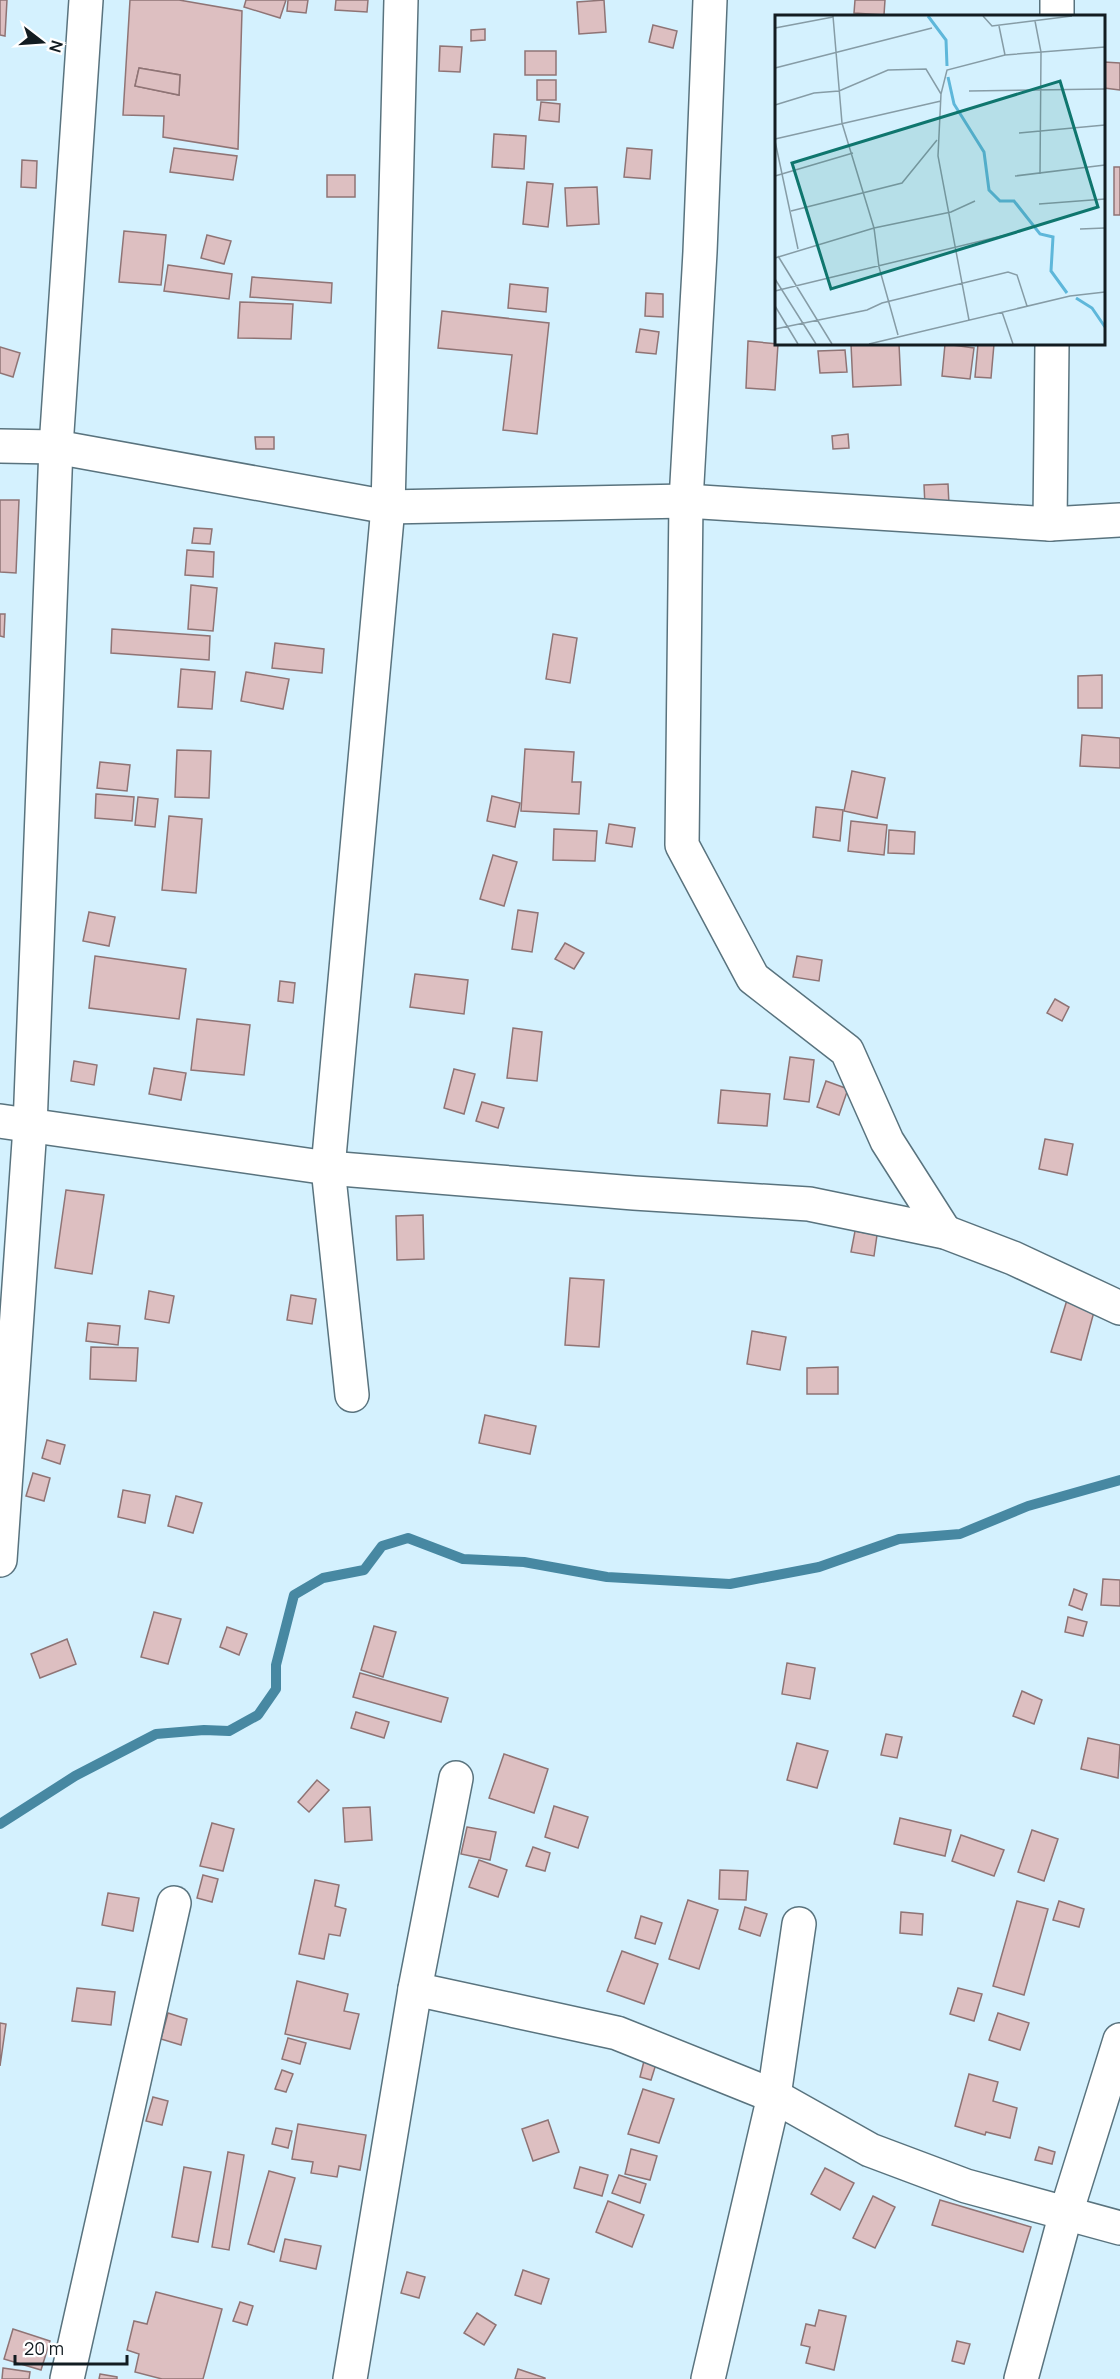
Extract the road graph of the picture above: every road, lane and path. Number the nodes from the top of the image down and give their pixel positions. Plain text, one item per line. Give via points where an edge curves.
1 (86, 0) edge
2 (401, 0) edge
3 (710, 0) edge
4 (1052, 345) edge
5 (0, 446) edge
6 (56, 447) junction
7 (686, 501) junction
8 (388, 507) junction
9 (1120, 520) edge
10 (1050, 524) junction
11 (15, 1124) edge
12 (328, 1168) junction
13 (945, 1232) junction
14 (1120, 1308) edge
15 (352, 1395) dead end
16 (0, 1560) edge
17 (456, 1778) dead end
18 (174, 1903) dead end
19 (799, 1924) dead end
20 (415, 1989) junction
21 (1120, 2040) edge
22 (774, 2096) junction
23 (1066, 2213) junction
24 (1120, 2228) edge
25 (67, 2379) edge
26 (350, 2379) edge
27 (708, 2379) edge
28 (1021, 2379) edge

1 - 6 street
2 - 8 street
3 - 7 street
4 - 10 street
5 - 6 street
6 - 8 street
6 - 11 street
7 - 8 street
7 - 10 street
7 - 13 street via 682,845 753,978 847,1051 886,1142
8 - 12 street
9 - 10 street
11 - 12 street
11 - 16 street
12 - 13 street via 809,1204
12 - 15 street
13 - 14 street via 1013,1258
17 - 20 street
18 - 25 street
19 - 22 street
20 - 22 street via 617,2033
20 - 26 street
21 - 23 street
22 - 23 street via 870,2150 966,2186
22 - 27 street
23 - 24 street
23 - 28 street

